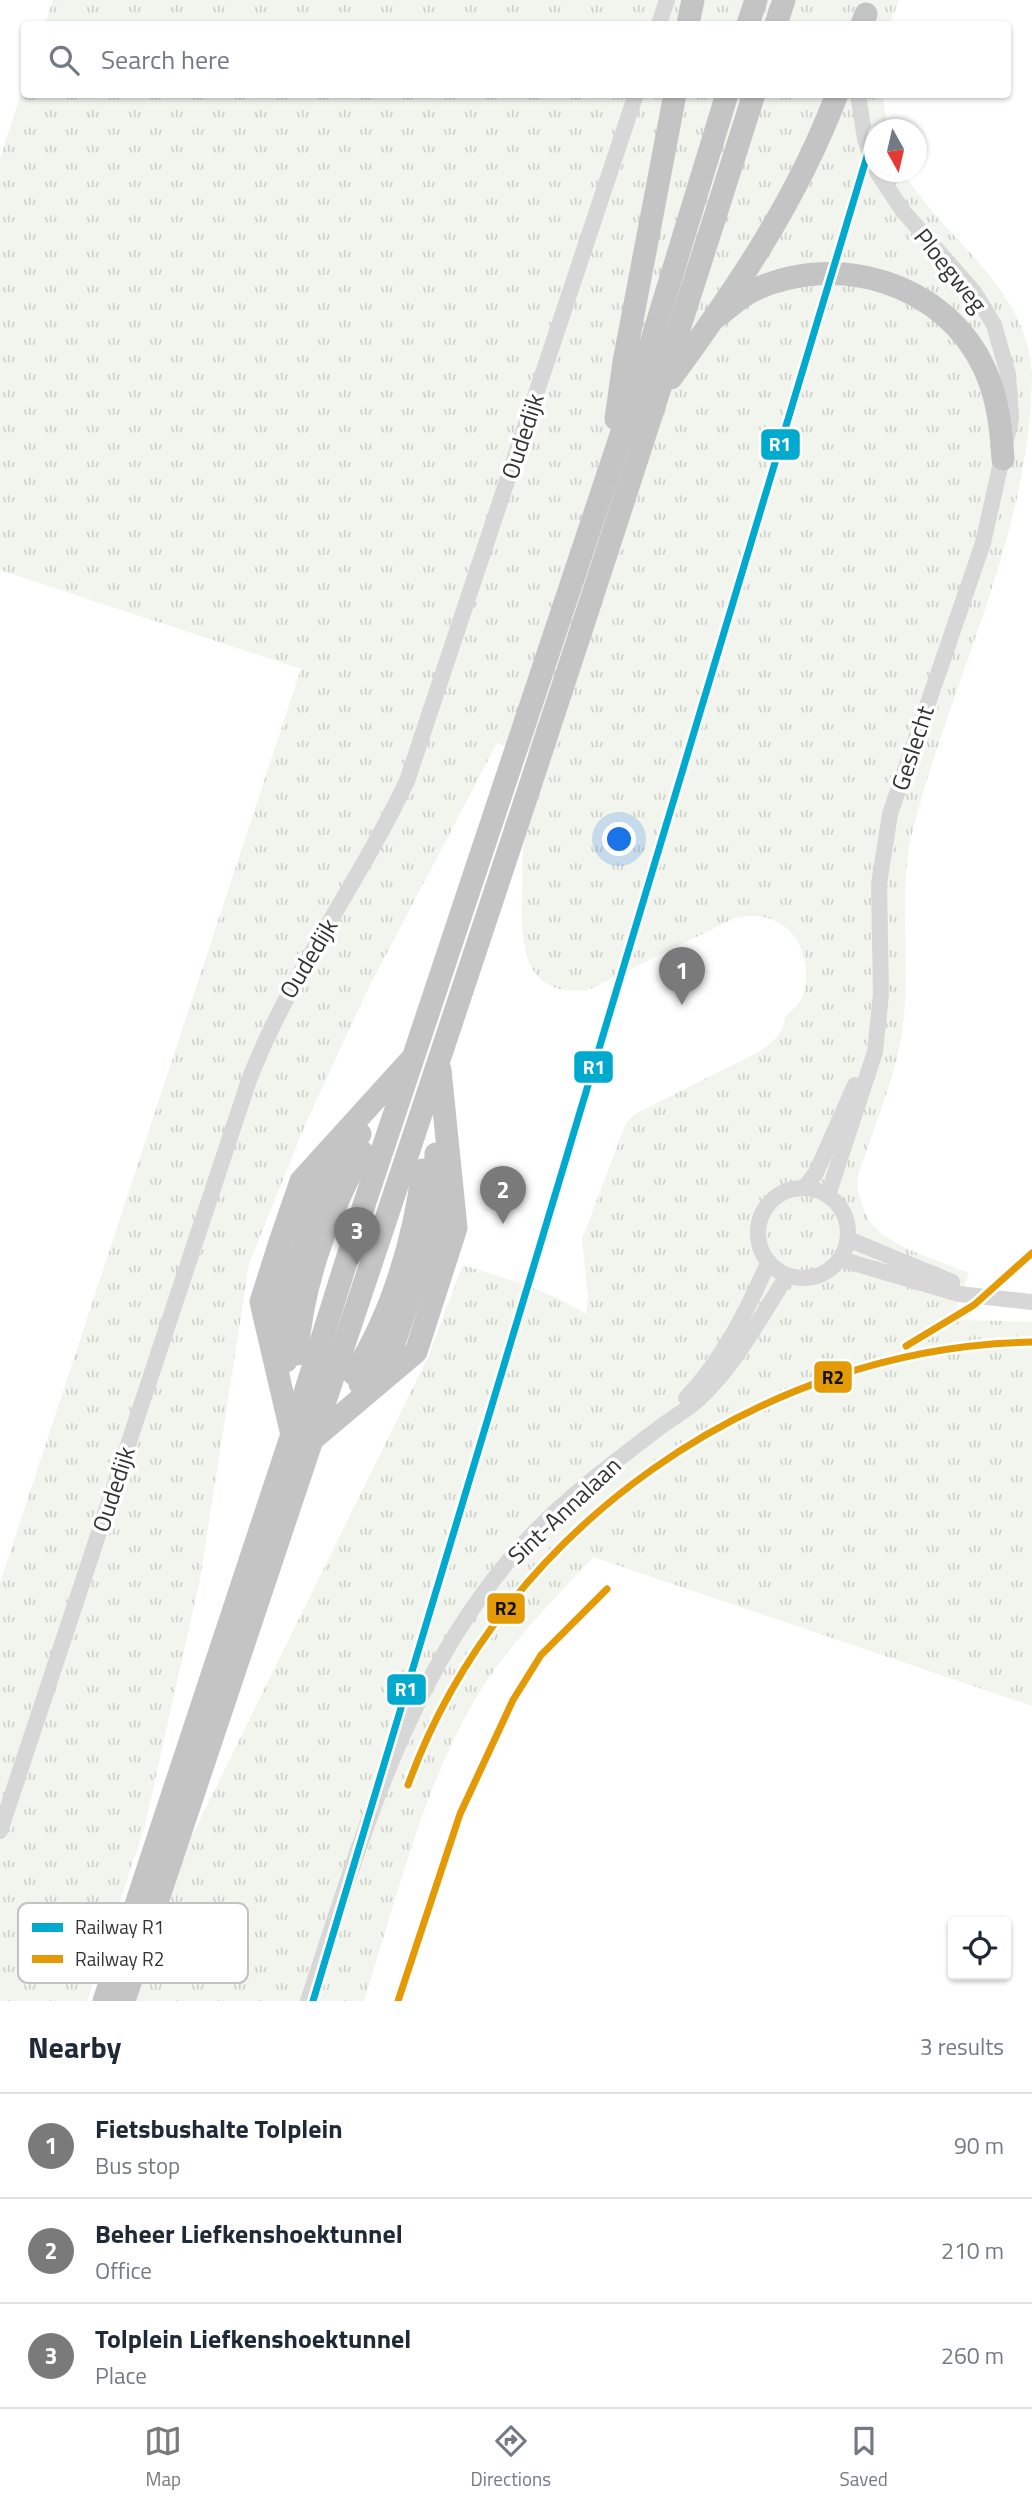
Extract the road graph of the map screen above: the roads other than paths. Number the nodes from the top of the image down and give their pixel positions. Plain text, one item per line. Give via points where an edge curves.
1 (667, 0) edge
2 (693, 0) edge
3 (755, 0) edge
4 (784, 0) edge
5 (660, 21) edge
6 (689, 21) edge
7 (749, 21) edge
8 (777, 21) edge
9 (635, 98) edge
10 (673, 98) edge
11 (726, 98) edge
12 (753, 98) edge
13 (834, 98) edge
14 (859, 98) edge
15 (864, 133) edge
16 (884, 182) edge
17 (719, 315) junction
18 (659, 395) junction
19 (1003, 459) junction
20 (610, 469) junction
21 (477, 904) junction
22 (874, 1046) junction
23 (416, 1055) junction
24 (439, 1060) junction
25 (804, 1188) junction
26 (828, 1195) junction
27 (848, 1240) junction
28 (840, 1259) junction
29 (768, 1263) junction
30 (787, 1276) junction
31 (969, 1292) junction
32 (1032, 1302) edge
33 (673, 1417) junction
34 (301, 1438) junction
35 (0, 1831) edge
36 (137, 1903) edge
37 (156, 1903) edge
38 (110, 1983) edge
39 (130, 1983) edge
40 (104, 2001) edge
41 (124, 2001) edge
42 (308, 2001) edge

1 - 5 street
2 - 6 highway
3 - 7 highway
4 - 8 highway
9 - 35 street, Oudedijk via 407,780 378,842 279,1009 249,1080
10 - 20 highway via 624,362
11 - 20 highway
12 - 18 highway
13 - 17 highway via 805,172
14 - 15 street
16 - 19 street, Ploegweg via 974,292 994,325 1011,392
17 - 18 highway
17 - 19 highway via 751,291 816,273 852,274 905,289 950,322 985,369 996,400
18 - 21 highway
19 - 22 street, Geslecht via 983,543 890,814 879,884 881,994
20 - 21 highway
21 - 23 highway
21 - 24 highway
22 - 25 street, Geslecht via 816,1172
22 - 26 street, Geslecht
23 - 34 highway
23 - 34 highway via 331,1190 291,1311
23 - 34 highway via 300,1181 261,1302
24 - 34 highway via 367,1284
24 - 34 highway via 426,1219 384,1343
24 - 34 highway via 456,1228 416,1352
25 - 26 street
25 - 29 street via 782,1193 765,1208 757,1236
26 - 27 street via 844,1214
27 - 28 street
27 - 31 street
28 - 30 street via 816,1277
28 - 31 street via 959,1294
29 - 30 street
29 - 33 street, Sint-Annalaan via 722,1353
30 - 33 street, Sint-Annalaan via 722,1373 702,1397
31 - 32 street
33 - 42 street, Sint-Annalaan via 552,1514 503,1566 459,1627 401,1734
34 - 36 highway
34 - 37 highway
38 - 40 highway
39 - 41 highway

